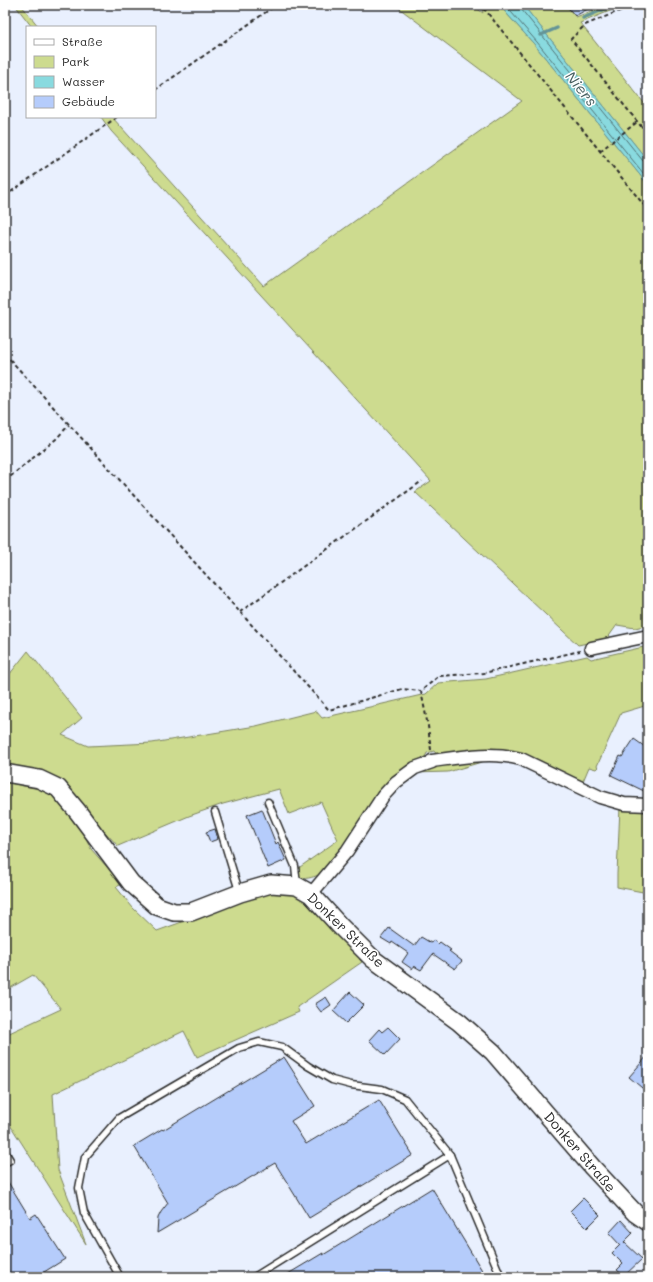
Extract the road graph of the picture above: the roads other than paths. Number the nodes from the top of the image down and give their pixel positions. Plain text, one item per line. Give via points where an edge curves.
1 (648, 636) edge
2 (590, 648) road end
3 (5, 773) edge
4 (268, 802) dead end
5 (648, 805) edge
6 (215, 812) dead end
7 (304, 890) junction
8 (240, 893) junction
9 (5, 1152) edge
10 (450, 1155) junction
11 (5, 1163) edge
12 (648, 1222) edge
13 (120, 1277) edge
14 (254, 1277) edge
15 (501, 1277) edge

1 - 2 street
3 - 8 street, Donker Straße via 39,779 58,788 131,882 157,906 174,912 191,912
4 - 7 lane
5 - 7 street via 624,804 600,797 521,759 509,756 490,755 432,761 415,768 396,782 347,851
6 - 8 lane
7 - 8 street, Donker Straße via 272,884
7 - 12 street, Donker Straße via 373,959 459,1022 493,1052 592,1167 635,1213
9 - 11 lane via 10,1160
10 - 13 lane via 405,1099 382,1089 332,1080 282,1047 259,1042 239,1048 119,1118 85,1157 79,1188 84,1213
10 - 14 lane
10 - 15 lane

